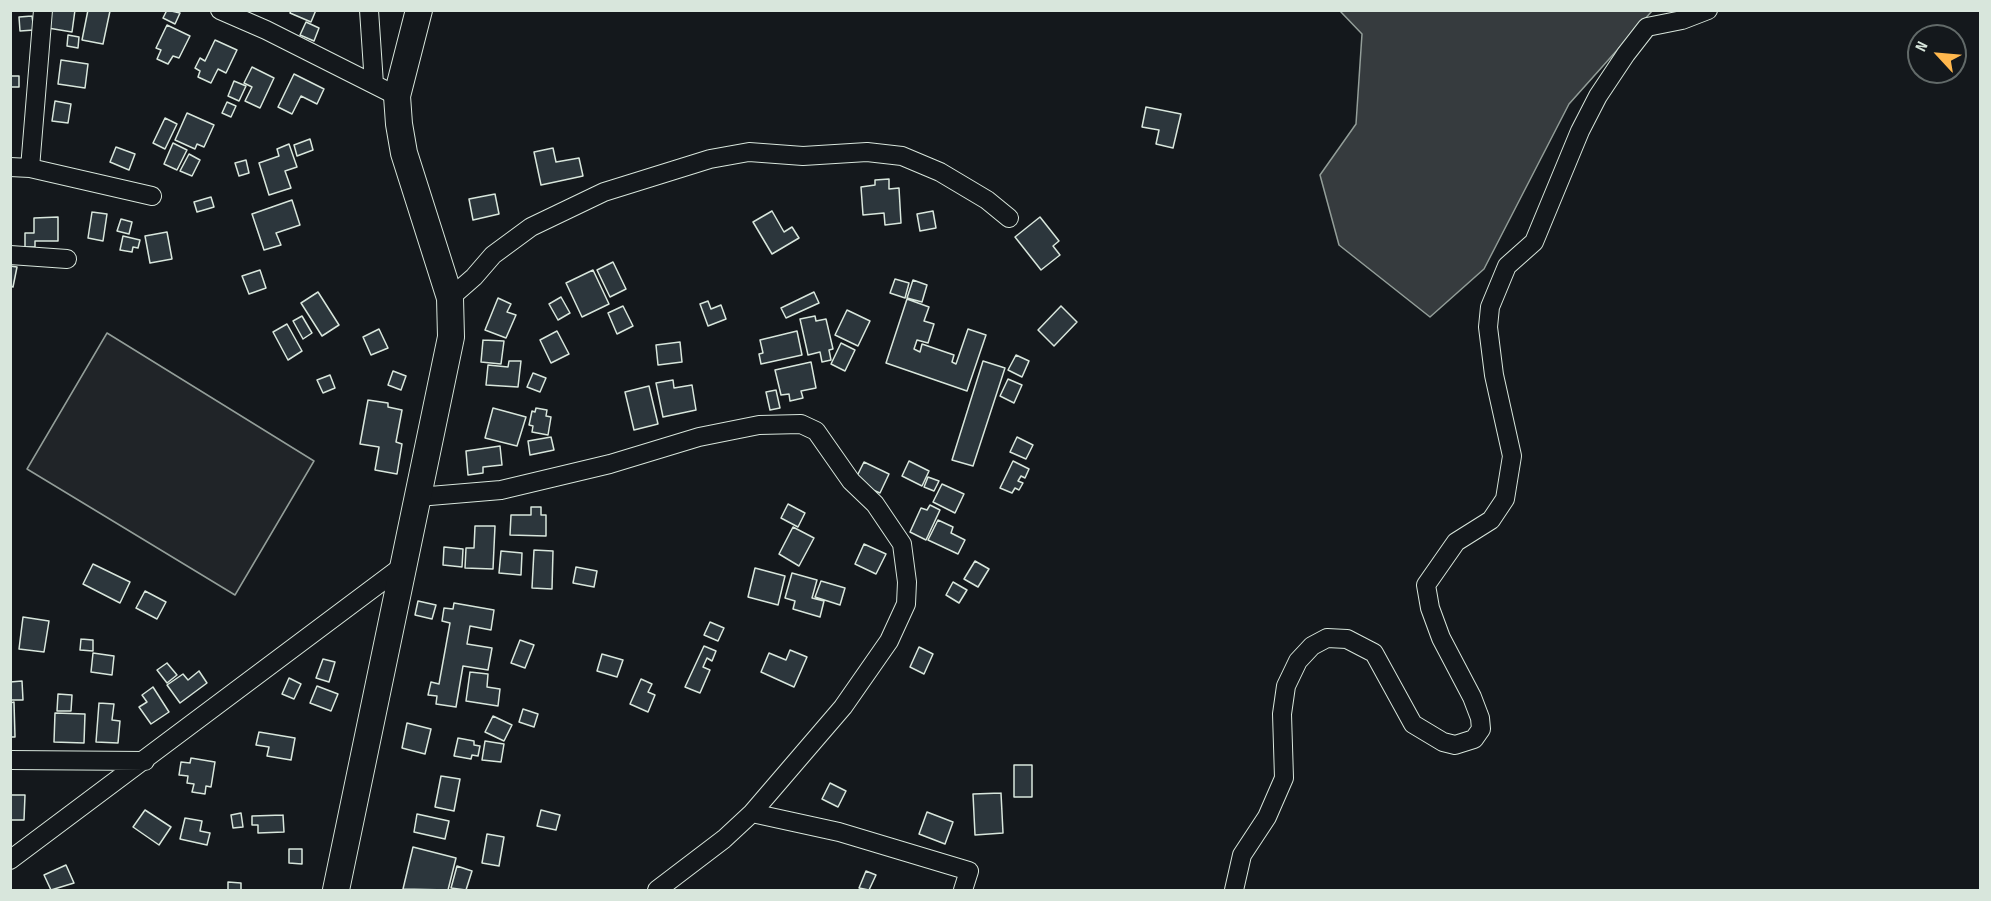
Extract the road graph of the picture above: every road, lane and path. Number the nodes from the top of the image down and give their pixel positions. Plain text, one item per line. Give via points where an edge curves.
1 (43, 10) edge
2 (220, 10) edge
3 (369, 10) edge
4 (419, 10) edge
5 (1708, 10) edge
6 (374, 84) junction
7 (397, 96) junction
8 (10, 167) edge
9 (30, 168) junction
10 (152, 196) dead end
11 (1009, 218) dead end
12 (10, 255) edge
13 (66, 259) dead end
14 (450, 298) junction
15 (418, 497) junction
16 (404, 565) junction
17 (10, 760) edge
18 (145, 760) junction
19 (752, 813) junction
20 (10, 860) edge
21 (336, 891) edge
22 (657, 891) edge
23 (963, 891) edge
24 (1234, 891) edge

1 - 9 street
2 - 6 street
3 - 6 street
4 - 7 highway
5 - 24 street via 1647,27 1626,54 1580,131 1534,242 1507,266 1490,307 1488,327 1494,375 1512,456 1504,500 1491,520 1456,542 1426,585 1441,638 1472,697 1480,729 1474,739 1455,745 1443,742 1413,724 1374,653 1347,639 1327,638 1312,646 1298,661 1286,686 1282,714 1284,778 1268,816 1242,855
6 - 7 street
7 - 14 highway via 404,153
8 - 9 street
9 - 10 street
11 - 14 street via 940,172 902,156 867,152 803,156 749,152 710,159 604,192 531,227 493,255
12 - 13 street
14 - 15 highway via 451,337
15 - 16 highway
15 - 19 street via 501,490 759,424 801,424 816,431 902,544 906,604 889,641 843,707
16 - 18 street
16 - 21 highway
17 - 18 street
18 - 20 street
19 - 22 street
19 - 23 street via 839,832 969,871

